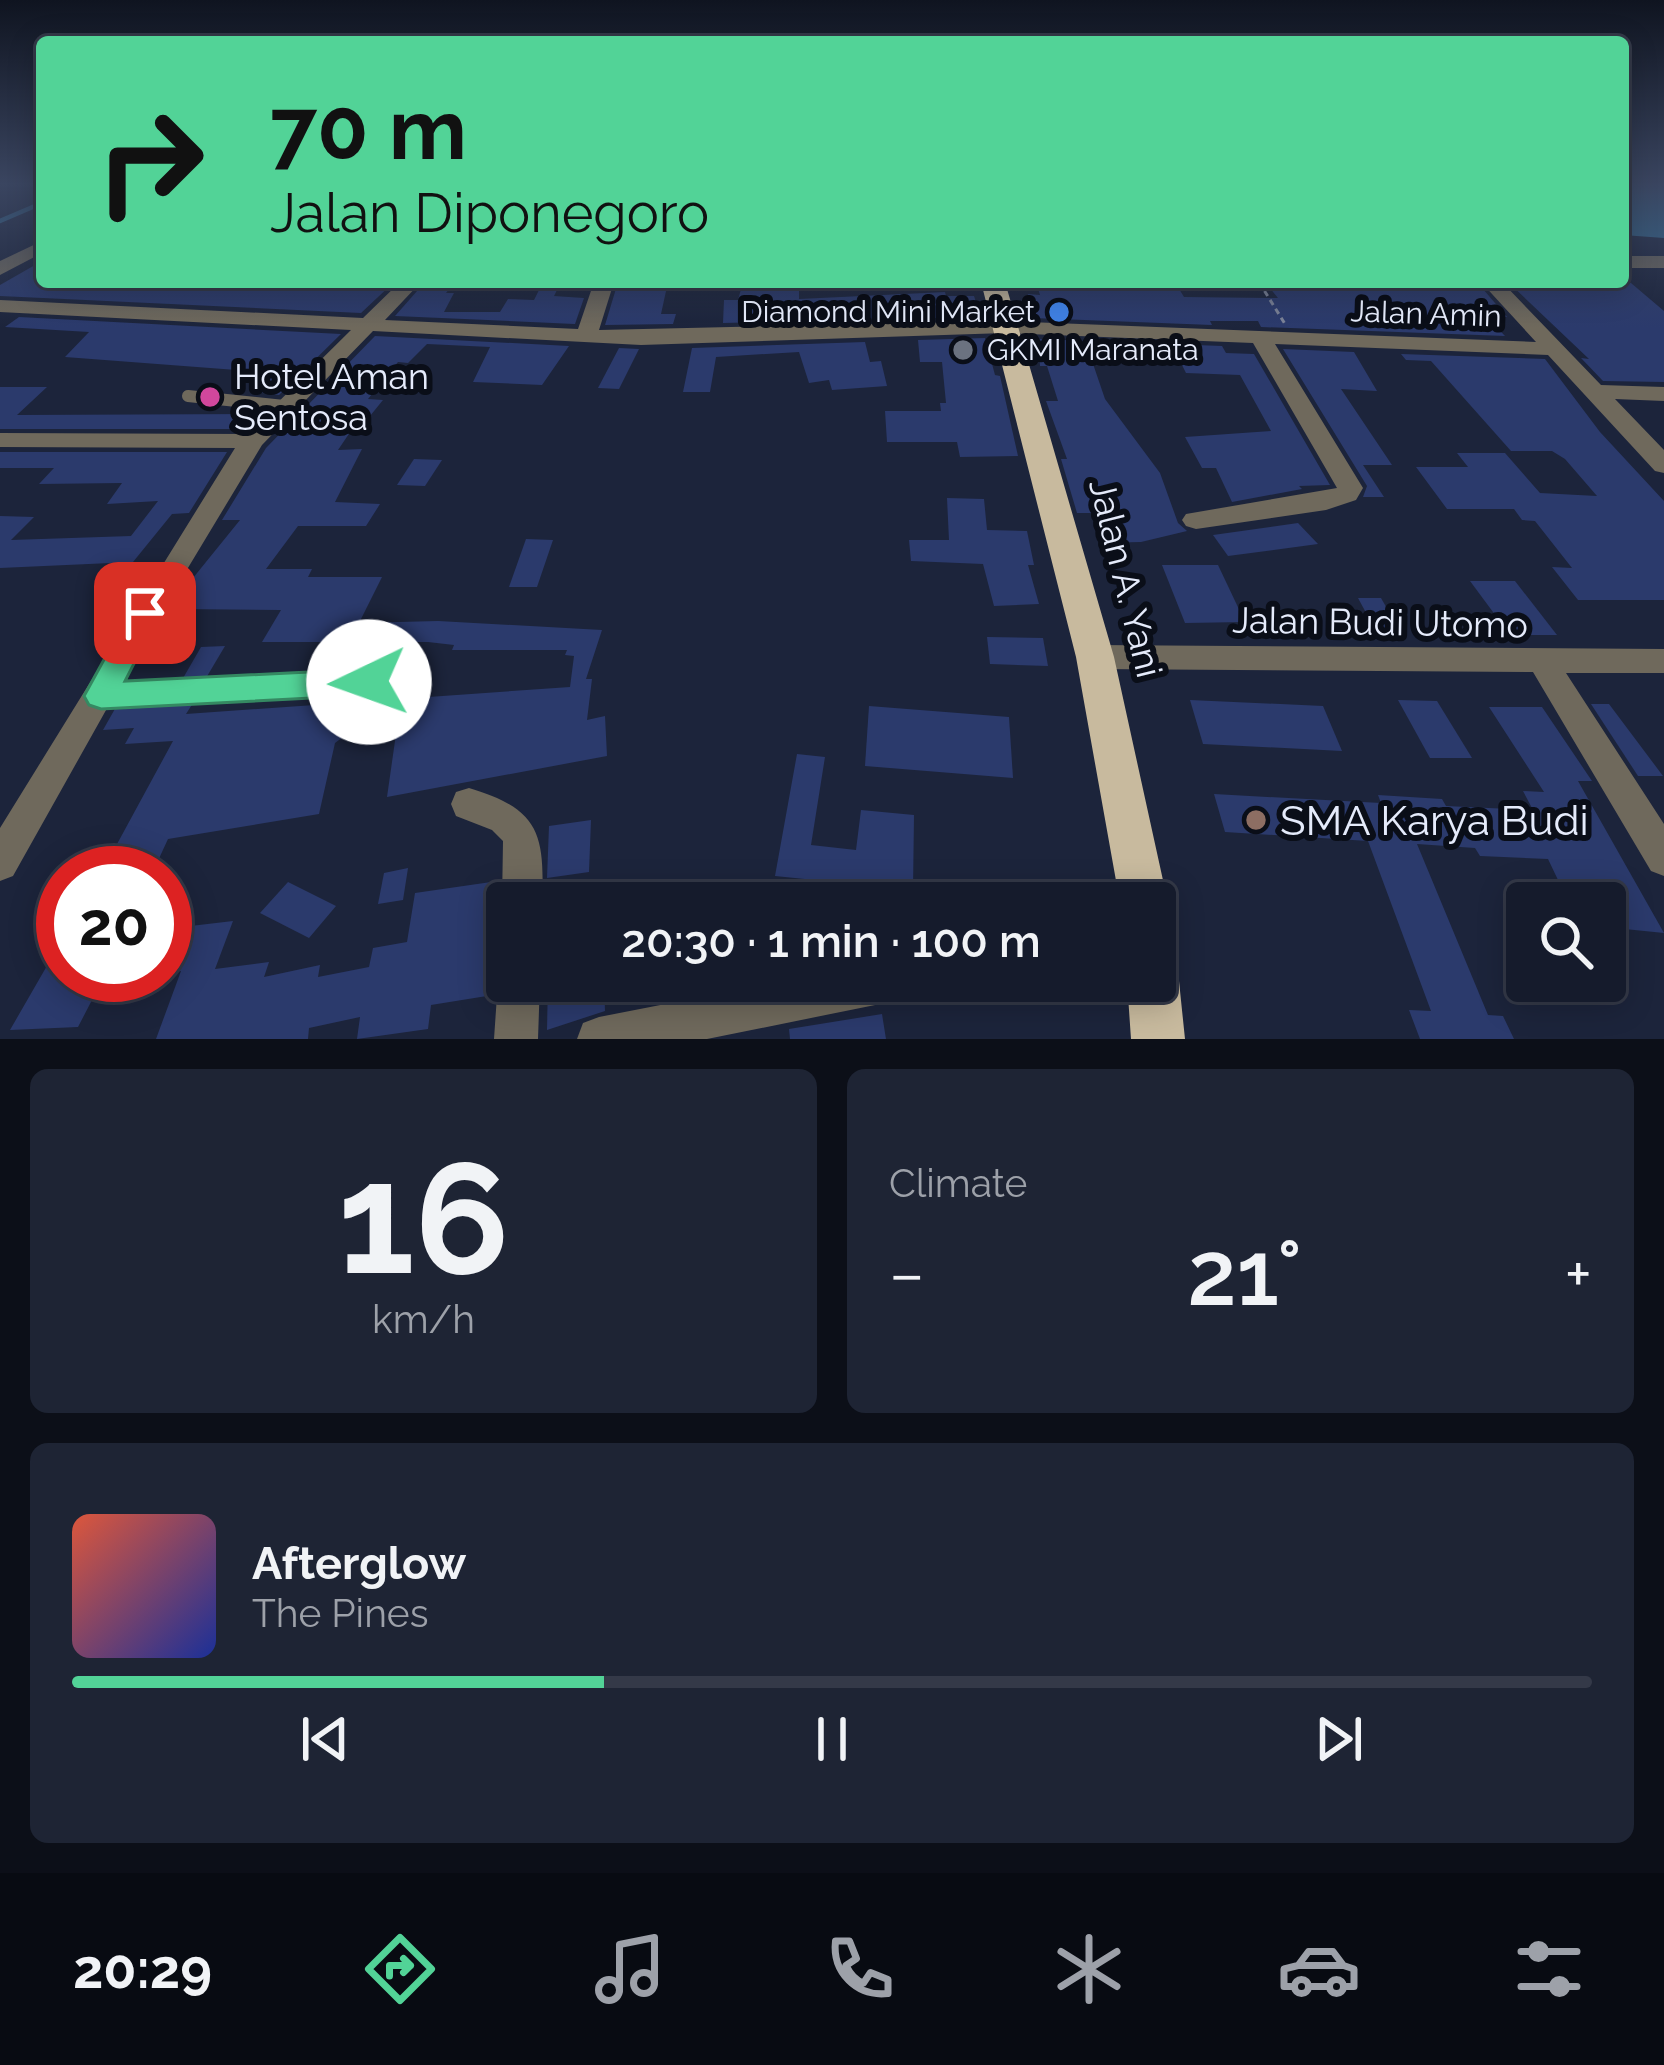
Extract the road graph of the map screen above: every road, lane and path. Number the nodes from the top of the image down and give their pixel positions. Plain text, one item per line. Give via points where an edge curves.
1 (36, 248) edge
2 (1629, 262) edge
3 (1664, 262) edge
4 (0, 269) edge
5 (405, 288) edge
6 (602, 288) edge
7 (994, 288) edge
8 (1262, 288) edge
9 (1497, 288) edge
10 (0, 305) edge
11 (367, 326) junction
12 (1004, 327) junction
13 (586, 337) junction
14 (1261, 338) junction
15 (1295, 339) junction
16 (1557, 350) junction
17 (1598, 392) junction
18 (1664, 394) edge
19 (188, 396) dead end
20 (284, 406) junction
21 (0, 440) edge
22 (253, 441) junction
23 (1664, 465) edge
24 (1196, 520) dead end
25 (1095, 657) junction
26 (1664, 661) edge
27 (1544, 664) junction
28 (369, 682) dead end
29 (101, 696) junction
30 (470, 805) dead end
31 (1664, 858) edge
32 (1, 861) edge
33 (523, 882) edge
34 (1140, 882) edge
35 (518, 1002) edge
36 (785, 1002) edge
37 (1155, 1002) edge
38 (516, 1039) edge
39 (599, 1039) edge
40 (1158, 1039) edge

1 - 4 street
2 - 3 street
5 - 11 street
6 - 13 street
7 - 12 highway, Jalan A. Yani
8 - 15 path
9 - 16 street
10 - 11 street, Jalan Amin
11 - 13 street, Jalan Amin
11 - 20 street
12 - 13 street, Jalan Amin
12 - 14 street, Jalan Amin
12 - 25 highway, Jalan A. Yani
14 - 15 street, Jalan Amin
14 - 24 street via 1350,488 1326,501
15 - 16 street, Jalan Amin
16 - 17 street
17 - 18 street
17 - 23 street
19 - 20 lane
20 - 22 street
21 - 22 street
22 - 29 street
25 - 27 street, Jalan Budi Utomo
25 - 34 highway, Jalan A. Yani
26 - 27 street, Jalan Budi Utomo
27 - 31 street
28 - 29 lane
29 - 32 street
30 - 33 street via 503,813 518,828
35 - 38 street
36 - 39 street
37 - 40 highway

